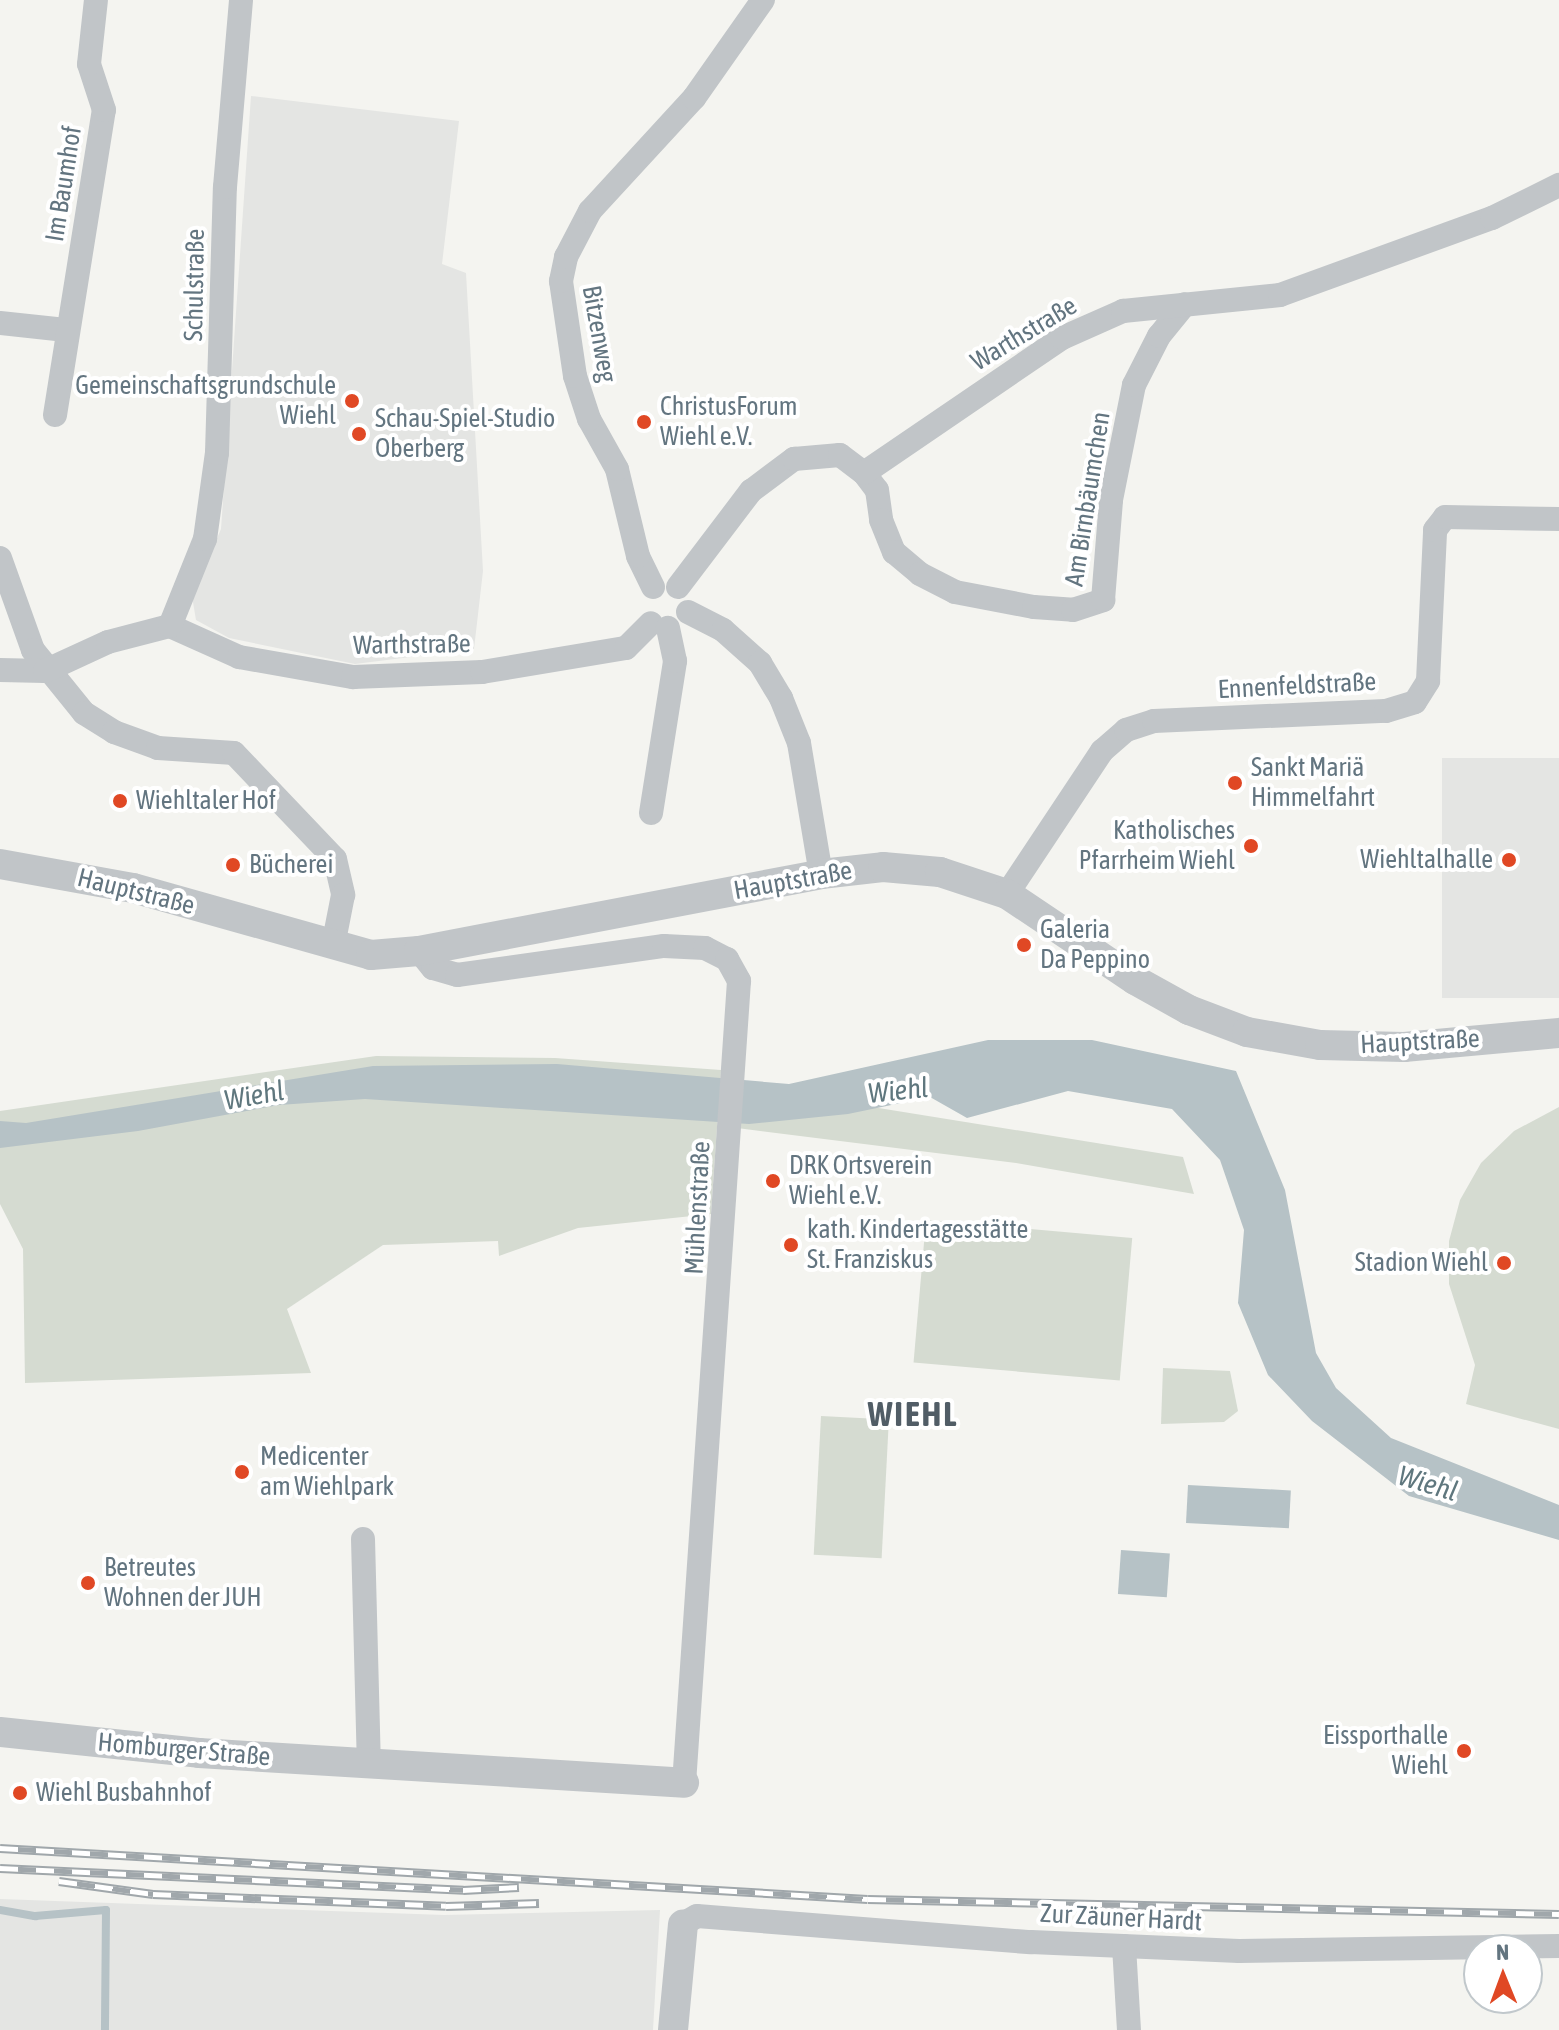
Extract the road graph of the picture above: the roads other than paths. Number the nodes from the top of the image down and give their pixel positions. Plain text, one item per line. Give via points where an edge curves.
1 (96, 0) edge
2 (241, 0) edge
3 (763, 0) edge
4 (1559, 185) edge
5 (1185, 304) junction
6 (0, 323) edge
7 (66, 330) junction
8 (55, 415) dead end
9 (864, 473) junction
10 (1559, 519) edge
11 (0, 558) edge
12 (653, 587) junction
13 (678, 587) junction
14 (688, 612) junction
15 (170, 626) junction
16 (660, 626) junction
17 (0, 670) edge
18 (45, 671) junction
19 (651, 813) dead end
20 (0, 864) edge
21 (821, 874) junction
22 (1007, 894) junction
23 (333, 946) junction
24 (419, 951) junction
25 (1559, 1033) edge
26 (363, 1539) dead end
27 (0, 1732) edge
28 (369, 1764) junction
29 (684, 1783) joint
30 (683, 1924) joint
31 (1124, 1946) junction
32 (1559, 1946) edge
33 (673, 2030) edge
34 (1129, 2030) edge

1 - 7 street, Im Baumhof via 89,64 104,110
2 - 15 street, Schulstraße via 225,187 211,510 205,539
3 - 12 street, Bitzenweg via 694,98 590,211 566,257 561,281 575,376 589,419 617,469 638,556
4 - 5 street, Warthstraße via 1492,218 1326,281 1280,295
5 - 9 street, Warthstraße via 1123,311 1062,338
5 - 9 street, Am Birnbäumchen via 1159,336 1134,385 1111,500 1103,600 1073,610 1034,607 955,592 920,574 894,552 881,520 877,490
6 - 7 street
7 - 8 street, Im Baumhof
9 - 13 street via 840,455 794,459 751,491
10 - 22 street, Ennenfeldstraße via 1445,517 1435,530 1428,681 1415,702 1386,711 1154,721 1126,730 1102,751
11 - 18 street
12 - 13 street
12 - 16 street via 643,604
13 - 14 street
14 - 16 street
14 - 21 street via 723,630 760,663 781,698 799,743
15 - 16 street, Warthstraße via 239,657 353,677 482,672 626,648
15 - 18 street via 108,642
16 - 19 street via 675,661
17 - 18 street
18 - 23 street via 84,713 114,732 158,748 234,753 335,859 343,895
20 - 23 street, Hauptstraße via 133,888
21 - 22 street, Hauptstraße via 883,867 940,872
21 - 24 street, Hauptstraße
22 - 25 street, Hauptstraße via 1135,980 1189,1010 1247,1032 1320,1045 1404,1047
23 - 24 street, Hauptstraße via 371,955
24 - 29 street, Mühlenstraße via 433,968 457,975 664,946 705,948 727,959 739,981
26 - 28 street
27 - 28 street, Homburger Straße
28 - 29 street, Homburger Straße
30 - 31 street, Zur Zäuner Hardt via 697,1916
30 - 33 street
31 - 32 street, Zur Zäuner Hardt via 1421,1952
31 - 34 street

